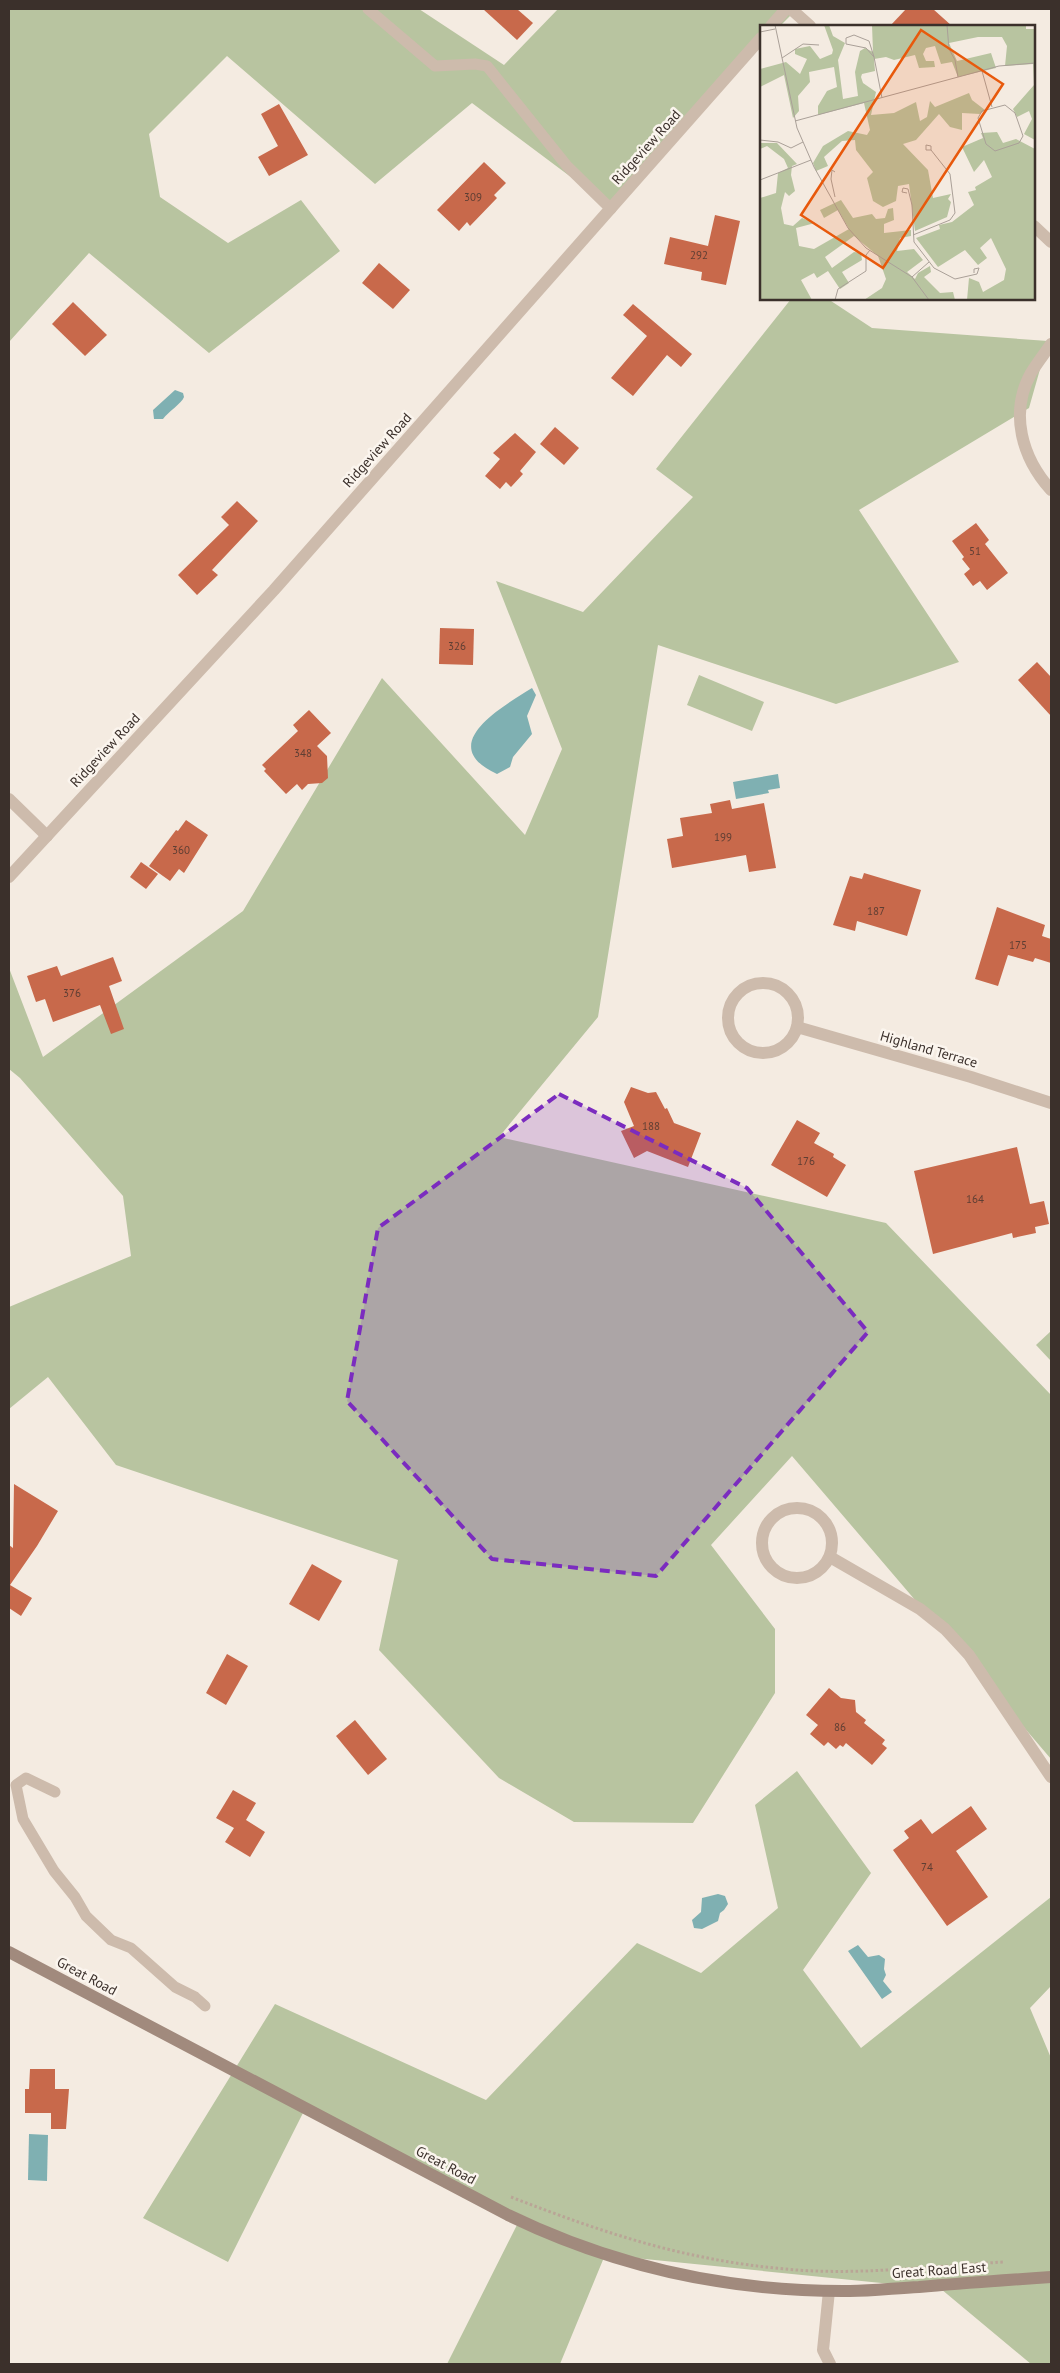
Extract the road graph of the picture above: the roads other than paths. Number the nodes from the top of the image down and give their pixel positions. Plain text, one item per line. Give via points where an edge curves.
1 (368, 9) edge
2 (786, 9) edge
3 (790, 9) edge
4 (772, 25) edge
5 (809, 25) edge
6 (760, 39) edge
7 (611, 209) junction
8 (1035, 227) edge
9 (1051, 242) edge
10 (1051, 344) edge
11 (1051, 490) edge
12 (9, 799) edge
13 (46, 836) junction
14 (9, 877) edge
15 (797, 1027) junction
16 (1051, 1103) edge
17 (830, 1557) junction
18 (1051, 1777) edge
19 (55, 1792) dead end
20 (9, 1952) edge
21 (206, 2006) dead end
22 (1051, 2277) edge
23 (829, 2291) junction
24 (830, 2364) edge

1 - 7 lane via 435,66 487,66 567,166
2 - 4 street
3 - 5 street
6 - 7 street, Ridgeview Road
7 - 13 street, Ridgeview Road via 274,590
8 - 9 street
10 - 11 street via 1031,373 1020,415 1028,458
12 - 13 street
13 - 14 street, Ridgeview Road
15 - 15 street via 798,1013 794,1000 772,983 758,982 745,987 728,1008 732,1035 741,1046 754,1052 767,1053 780,1048 791,1039
15 - 16 street, Highland Terrace via 971,1076
17 - 17 street via 832,1532 816,1512 804,1507 790,1508 776,1514 767,1524 762,1538 763,1552 770,1565 781,1574 795,1578 809,1576 822,1569
17 - 18 street via 920,1609 945,1629 969,1655
19 - 21 lane via 26,1778 16,1784 24,1820 54,1871 86,1916 111,1940 131,1948 175,1987
20 - 23 street, Great Road via 546,2233 654,2268 710,2280
22 - 23 street, Great Road East
23 - 24 street via 823,2350

